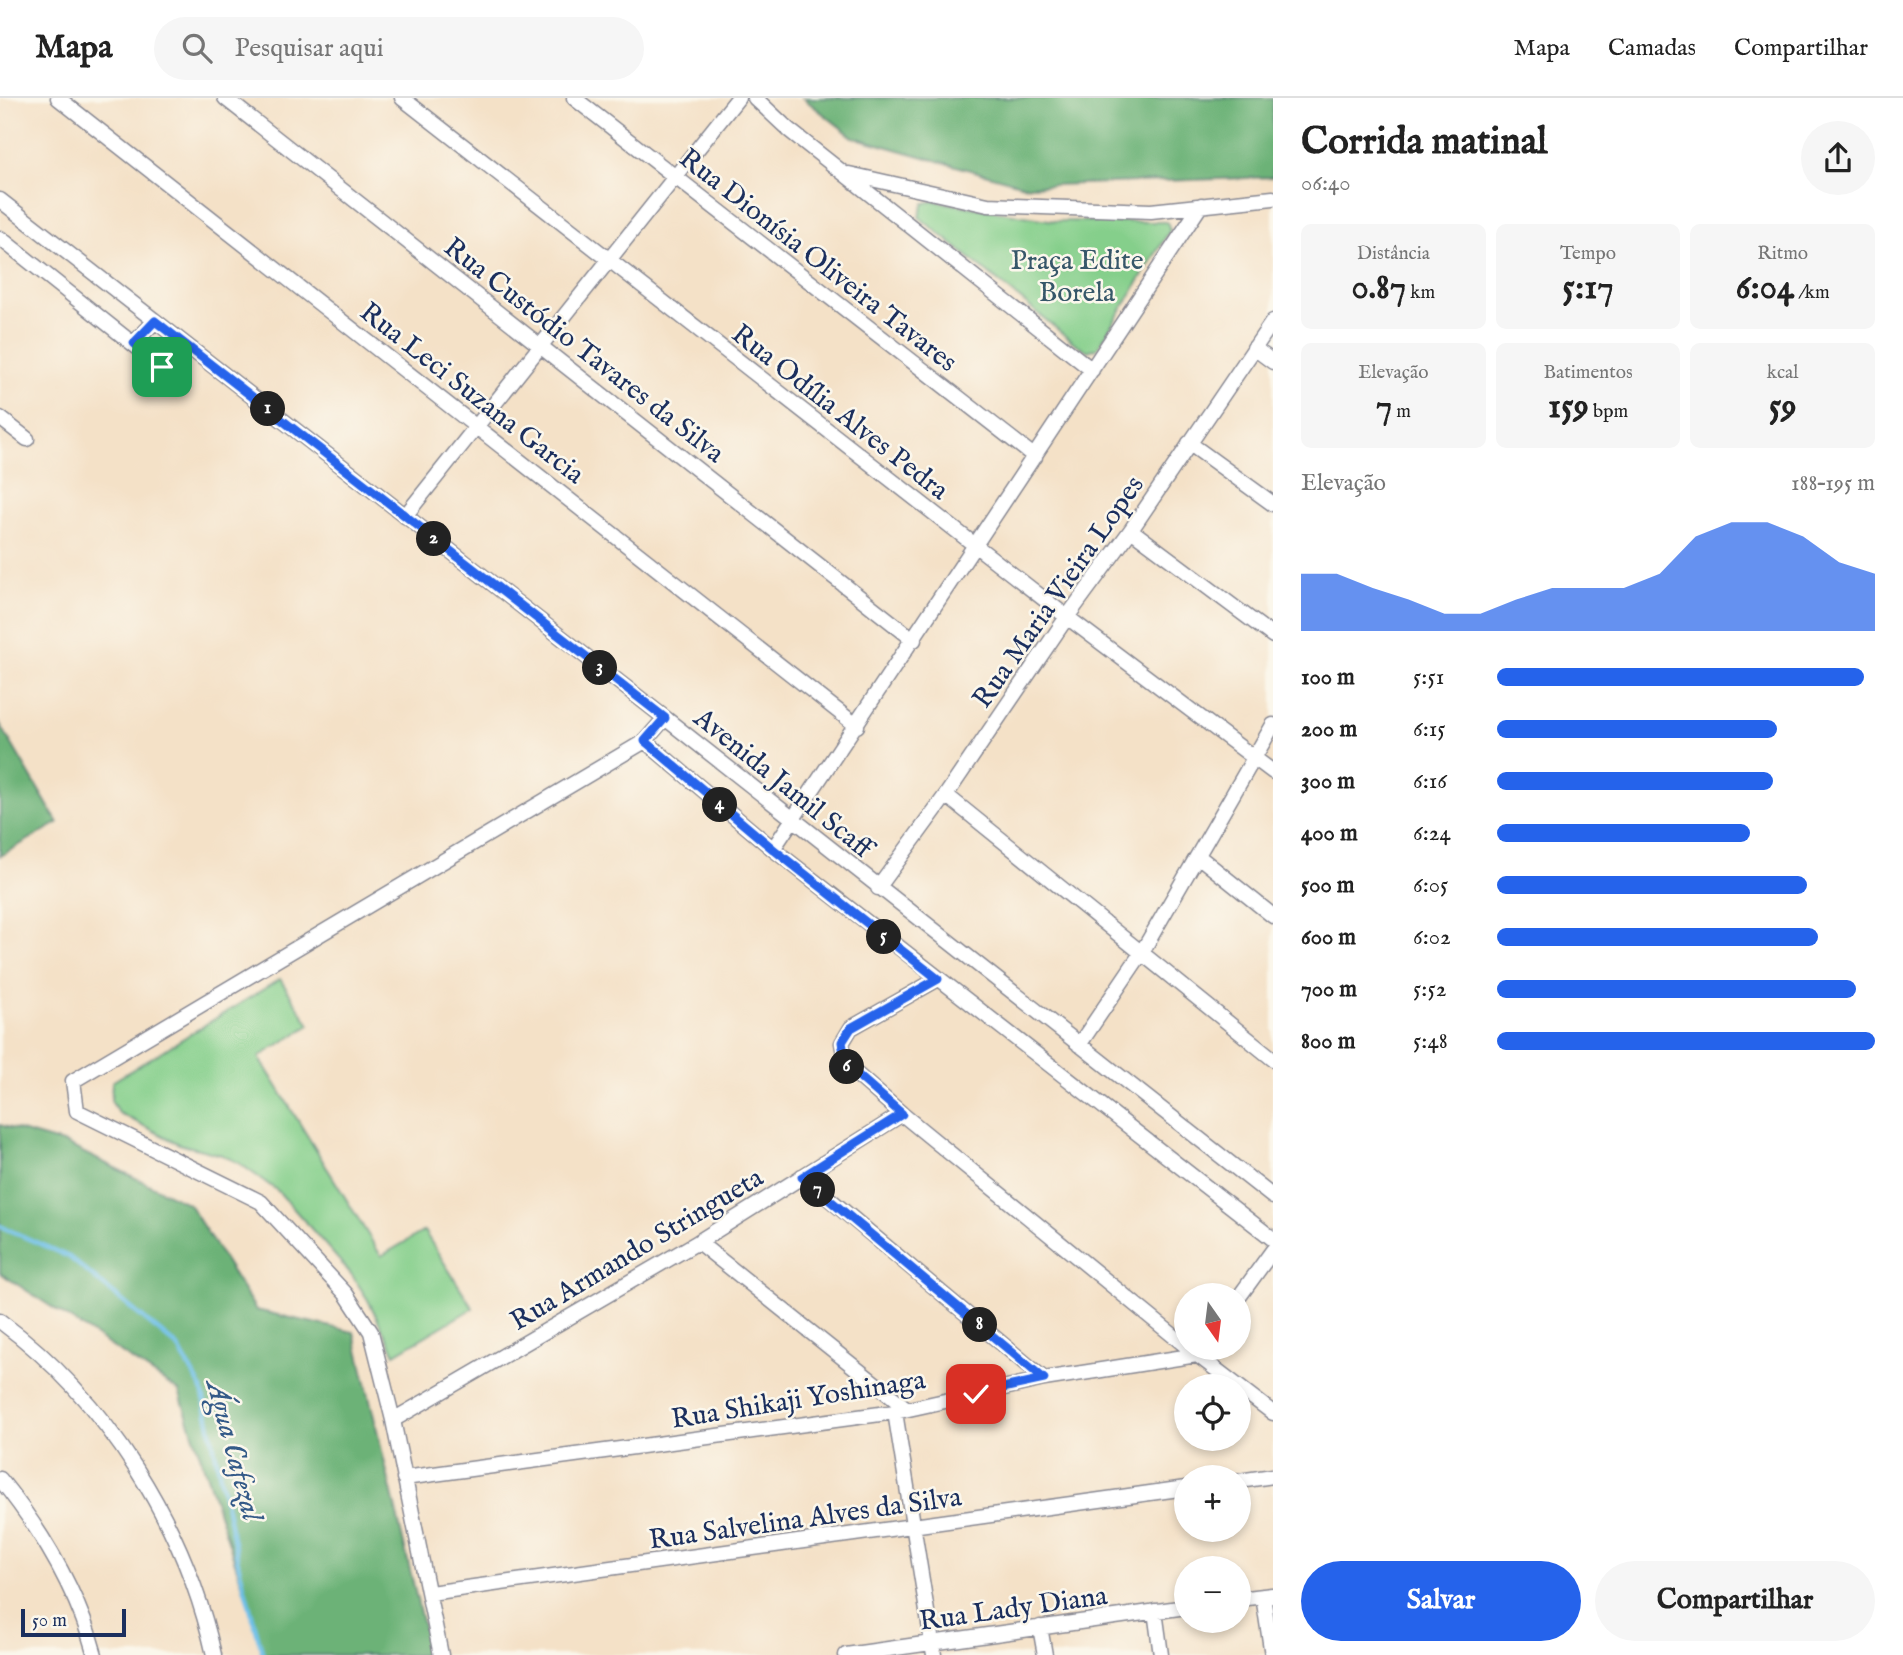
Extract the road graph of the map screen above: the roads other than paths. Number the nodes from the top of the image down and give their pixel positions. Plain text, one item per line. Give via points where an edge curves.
1 (58, 98) edge
2 (225, 98) edge
3 (402, 98) edge
4 (574, 98) edge
5 (738, 98) edge
6 (755, 98) edge
7 (844, 173) junction
8 (674, 178) junction
9 (1273, 198) edge
10 (0, 200) edge
11 (1201, 205) junction
12 (0, 238) edge
13 (608, 260) junction
14 (155, 321) junction
15 (1273, 321) edge
16 (134, 343) junction
17 (541, 345) junction
18 (1254, 348) junction
19 (1273, 362) edge
20 (162, 367) dead end
21 (1092, 370) junction
22 (0, 418) edge
23 (477, 426) junction
24 (27, 439) dead end
25 (1189, 443) junction
26 (1035, 457) junction
27 (1273, 504) edge
28 (405, 516) junction
29 (1131, 530) junction
30 (975, 547) junction
31 (1067, 617) junction
32 (1273, 636) edge
33 (914, 640) junction
34 (665, 718) junction
35 (1273, 725) edge
36 (857, 726) junction
37 (645, 741) junction
38 (1254, 758) junction
39 (1273, 772) edge
40 (946, 795) junction
41 (793, 821) junction
42 (773, 849) junction
43 (1198, 856) junction
44 (878, 888) junction
45 (1273, 916) edge
46 (1142, 952) junction
47 (938, 979) junction
48 (1079, 1045) junction
49 (1273, 1059) edge
50 (902, 1114) junction
51 (802, 1177) junction
52 (1273, 1197) edge
53 (1273, 1239) edge
54 (698, 1242) junction
55 (1273, 1250) edge
56 (1249, 1283) edge
57 (0, 1321) edge
58 (1174, 1333) edge
59 (1174, 1353) edge
60 (1208, 1360) edge
61 (1044, 1379) junction
62 (901, 1410) junction
63 (1273, 1413) edge
64 (393, 1420) junction
65 (1273, 1476) edge
66 (404, 1478) junction
67 (0, 1479) edge
68 (1251, 1479) edge
69 (1174, 1490) edge
70 (914, 1526) junction
71 (430, 1594) junction
72 (1268, 1595) edge
73 (1174, 1609) edge
74 (1155, 1611) junction
75 (1040, 1627) junction
76 (933, 1649) edge
77 (95, 1655) edge
78 (214, 1655) edge
79 (441, 1655) edge
80 (846, 1655) edge
81 (1045, 1655) edge
82 (1161, 1655) edge
83 (1272, 1655) edge

1 - 23 street, Rua Leci Suzana Garcia
2 - 17 street, Rua Custódio Tavares da Silva
3 - 13 street, Rua Odília Alves Pedra
4 - 8 street, Rua Dionísia Oliveira Tavares
5 - 8 street
6 - 7 street
7 - 11 street via 988,205 1151,211
7 - 21 street
8 - 13 street
8 - 26 street, Rua Dionísia Oliveira Tavares
9 - 11 street
10 - 14 street, Avenida Jamil Scaff
11 - 21 street
12 - 16 street
13 - 17 street
13 - 30 street, Rua Odília Alves Pedra
14 - 16 street
14 - 28 street, Avenida Jamil Scaff
15 - 18 street, Rua Maria Vieira Lopes
16 - 20 street
17 - 23 street
17 - 33 street, Rua Custódio Tavares da Silva
18 - 19 street
18 - 25 street, Rua Maria Vieira Lopes
21 - 26 street
22 - 24 street
23 - 28 street
23 - 36 street, Rua Leci Suzana Garcia
25 - 27 street
25 - 29 street, Rua Maria Vieira Lopes
26 - 30 street
28 - 34 street, Avenida Jamil Scaff
29 - 31 street, Rua Maria Vieira Lopes
29 - 32 street
30 - 31 street, Rua Odília Alves Pedra
30 - 33 street
31 - 38 street, Rua Odília Alves Pedra
31 - 40 street, Rua Maria Vieira Lopes
33 - 36 street
34 - 37 street
34 - 41 street, Avenida Jamil Scaff
35 - 38 street
36 - 41 street
37 - 42 street, Avenida Jamil Scaff
37 - 64 street via 73,1081 77,1111 261,1202 346,1294 371,1332
38 - 39 street, Rua Odília Alves Pedra
38 - 43 street
40 - 44 street, Rua Maria Vieira Lopes
40 - 46 street
41 - 42 street
41 - 44 street, Avenida Jamil Scaff
42 - 47 street, Avenida Jamil Scaff
43 - 45 street
43 - 46 street
44 - 48 street, Avenida Jamil Scaff
46 - 48 street
46 - 49 street
47 - 50 street via 851,1028 842,1042 846,1065
47 - 53 street, Avenida Jamil Scaff
48 - 52 street, Avenida Jamil Scaff
50 - 51 street, Rua Armando Stringueta
50 - 58 street
51 - 54 street, Rua Armando Stringueta
51 - 61 street
54 - 62 street
54 - 64 street, Rua Armando Stringueta
55 - 56 street
57 - 78 street via 75,1388 128,1458 193,1581
59 - 61 street, Rua Shikaji Yoshinaga
60 - 63 street
61 - 62 street, Rua Shikaji Yoshinaga
62 - 66 street, Rua Shikaji Yoshinaga
62 - 70 street
64 - 66 street
65 - 68 street
66 - 71 street
67 - 77 street via 62,1572
69 - 70 street, Rua Salvelina Alves da Silva
70 - 71 street, Rua Salvelina Alves da Silva
70 - 76 street
71 - 79 street
72 - 83 street
73 - 74 street, Rua Lady Diana
74 - 75 street, Rua Lady Diana
74 - 82 street
75 - 76 street, Rua Lady Diana
75 - 81 street
76 - 80 street, Rua Lady Diana

